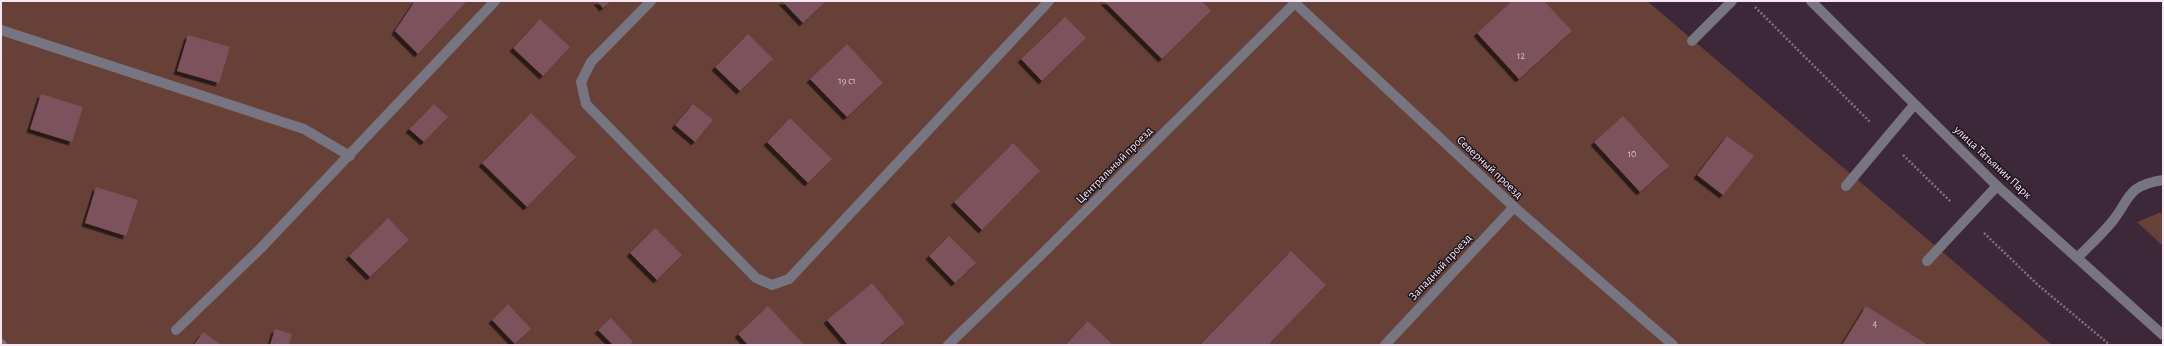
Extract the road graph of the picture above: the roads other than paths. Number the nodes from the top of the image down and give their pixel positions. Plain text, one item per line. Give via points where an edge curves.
1 (495, 1) edge
2 (651, 1) edge
3 (1049, 1) edge
4 (1732, 1) edge
5 (1811, 1) edge
6 (1296, 2) edge
7 (1, 30) edge
8 (1692, 41) dead end
9 (1914, 105) junction
10 (350, 156) junction
11 (2163, 180) edge
12 (1846, 186) dead end
13 (1997, 186) junction
14 (1514, 207) junction
15 (2078, 257) junction
16 (1927, 261) dead end
17 (176, 330) dead end
18 (2163, 335) edge
19 (948, 345) edge
20 (1385, 345) edge
21 (1673, 345) edge

1 - 10 street
2 - 3 street via 592,62 581,82 586,104 756,278 772,285 789,279
4 - 8 street
5 - 9 street, улица Татьянин Парк
6 - 14 street, Северный проезд
6 - 19 street, Центральный проезд
7 - 10 street via 304,129
9 - 12 street
9 - 13 street, улица Татьянин Парк
10 - 17 street via 260,249
11 - 15 street via 2145,184 2128,195 2111,222
13 - 15 street, улица Татьянин Парк
13 - 16 street
14 - 20 street, Западный проезд
14 - 21 street, Северный проезд
15 - 18 street, улица Татьянин Парк

